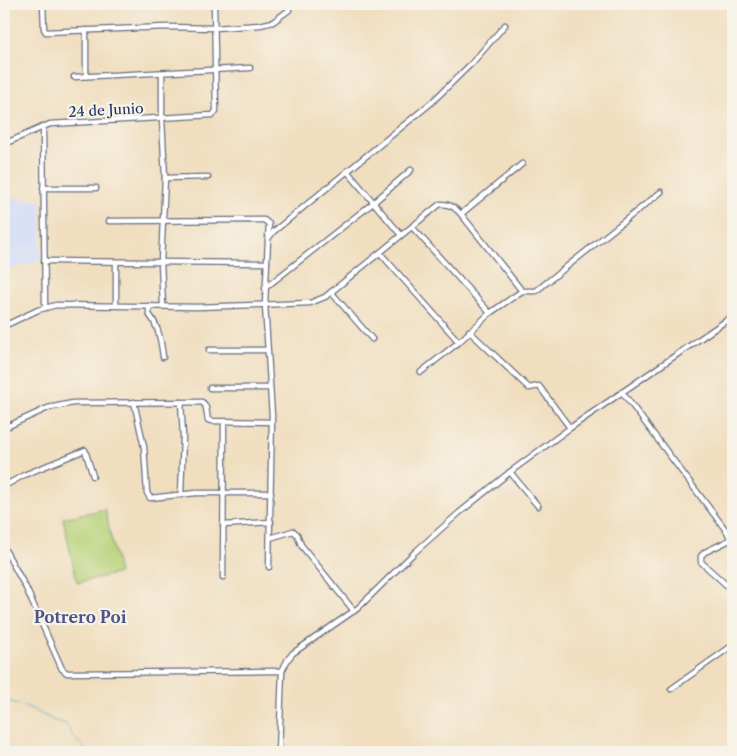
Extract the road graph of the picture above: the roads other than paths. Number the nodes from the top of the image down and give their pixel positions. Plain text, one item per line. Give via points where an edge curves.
1 (43, 4) edge
2 (214, 4) edge
3 (289, 10) dead end
4 (505, 25) dead end
5 (214, 28) junction
6 (86, 30) junction
7 (250, 68) dead end
8 (216, 69) junction
9 (162, 73) junction
10 (86, 76) junction
11 (74, 77) dead end
12 (162, 118) junction
13 (43, 126) junction
14 (4, 144) edge
15 (522, 164) dead end
16 (412, 170) dead end
17 (346, 171) junction
18 (208, 177) dead end
19 (165, 178) junction
20 (43, 188) junction
21 (96, 188) dead end
22 (662, 192) dead end
23 (373, 203) junction
24 (461, 214) junction
25 (109, 221) dead end
26 (164, 221) junction
27 (412, 227) junction
28 (401, 235) junction
29 (268, 239) junction
30 (380, 253) junction
31 (44, 261) junction
32 (116, 262) junction
33 (161, 262) junction
34 (267, 263) junction
35 (265, 288) junction
36 (522, 290) junction
37 (331, 292) junction
38 (265, 305) junction
39 (116, 306) junction
40 (149, 306) junction
41 (163, 306) junction
42 (45, 308) junction
43 (490, 313) junction
44 (733, 316) edge
45 (4, 326) edge
46 (469, 332) junction
47 (372, 339) dead end
48 (459, 342) junction
49 (209, 350) dead end
50 (268, 350) junction
51 (163, 357) dead end
52 (421, 372) dead end
53 (210, 388) dead end
54 (270, 388) junction
55 (622, 392) junction
56 (134, 402) junction
57 (181, 402) junction
58 (224, 422) junction
59 (272, 422) junction
60 (4, 428) edge
61 (570, 428) junction
62 (510, 472) junction
63 (93, 476) dead end
64 (4, 484) edge
65 (223, 493) junction
66 (271, 493) junction
67 (181, 495) junction
68 (538, 506) dead end
69 (271, 522) junction
70 (223, 525) junction
71 (270, 538) junction
72 (4, 548) edge
73 (269, 568) dead end
74 (223, 577) dead end
75 (733, 591) edge
76 (354, 611) junction
77 (733, 645) edge
78 (282, 671) junction
79 (672, 689) dead end
80 (278, 752) edge

1 - 6 street via 46,32
2 - 5 street
3 - 5 street via 269,24
4 - 17 street via 442,93
5 - 6 street
5 - 8 street
6 - 10 street
7 - 8 street
8 - 9 street
8 - 12 street, 24 de Junio via 216,111 213,114
9 - 10 street
9 - 12 street
10 - 11 street
12 - 13 street, 24 de Junio
12 - 19 street
13 - 14 street, 24 de Junio
13 - 20 street
15 - 24 street
16 - 23 street
17 - 23 street
17 - 29 street
18 - 19 street
19 - 26 street
20 - 21 street
20 - 31 street
22 - 36 street via 536,291
23 - 28 street
23 - 35 street
24 - 27 street via 453,206 440,204
24 - 36 street
25 - 26 street
26 - 29 street via 264,220 269,224
26 - 33 street
27 - 28 street
27 - 43 street
28 - 30 street
29 - 34 street
30 - 37 street
30 - 48 street
31 - 32 street
31 - 42 street
32 - 33 street
32 - 39 street
33 - 34 street
33 - 41 street
34 - 35 street
35 - 38 street
36 - 43 street
37 - 38 street via 310,303
37 - 47 street
38 - 41 street
38 - 50 street
39 - 40 street
39 - 42 street via 56,304
40 - 41 street
40 - 51 street via 149,314 161,335
42 - 45 street
43 - 46 street
44 - 55 street
46 - 48 street
46 - 61 street via 529,388 539,386
48 - 52 street
49 - 50 street
50 - 54 street
53 - 54 street
54 - 59 street
55 - 61 street
55 - 75 street via 728,533 730,540 705,552 701,562
56 - 57 street
56 - 60 street via 73,402 48,408
56 - 67 street via 150,498
57 - 58 street via 202,402 208,420
57 - 67 street
58 - 59 street
58 - 65 street
59 - 66 street
61 - 62 street
62 - 68 street
62 - 76 street via 414,552
63 - 64 street via 85,450
65 - 66 street
65 - 67 street
65 - 70 street
66 - 69 street
69 - 70 street
69 - 71 street
70 - 74 street
71 - 73 street
71 - 76 street via 290,531 297,534 301,544
72 - 78 street via 26,588 62,669 67,673
76 - 78 street via 293,653
77 - 79 street
78 - 80 street

